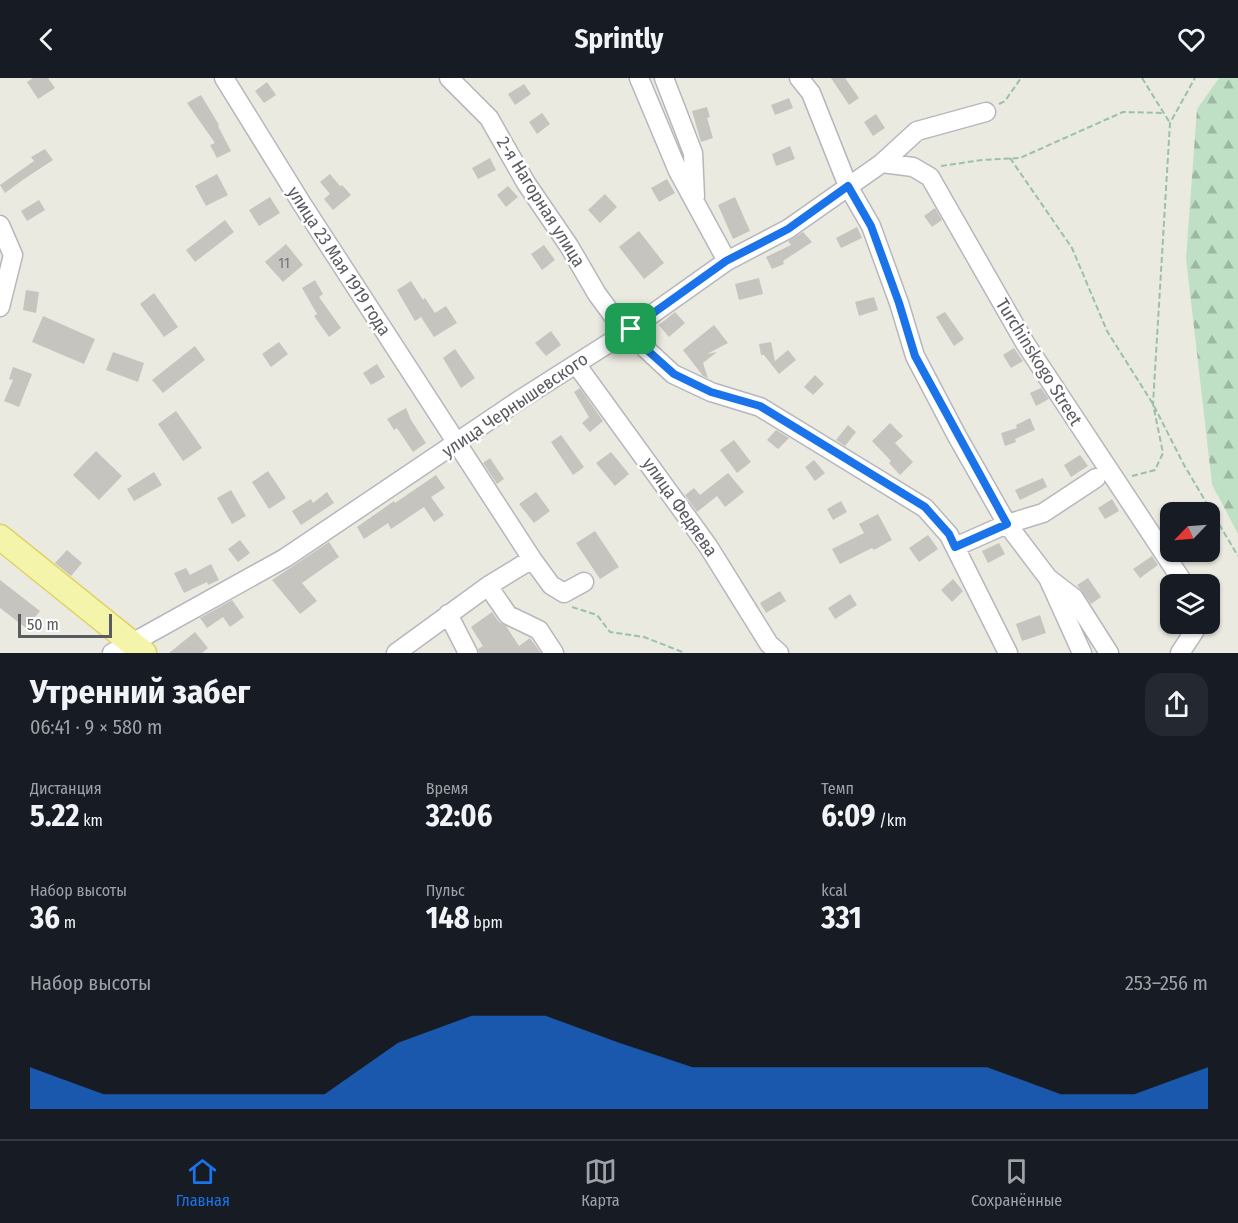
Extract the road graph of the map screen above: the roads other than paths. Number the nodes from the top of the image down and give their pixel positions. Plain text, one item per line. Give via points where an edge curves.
1 (224, 78) edge
2 (449, 78) edge
3 (639, 78) edge
4 (664, 78) edge
5 (799, 78) edge
6 (986, 112) road end
7 (882, 163) junction
8 (848, 186) junction
9 (695, 202) junction
10 (0, 225) edge
11 (726, 261) junction
12 (0, 307) edge
13 (628, 330) junction
14 (576, 364) junction
15 (457, 443) junction
16 (1104, 478) junction
17 (1007, 524) junction
18 (0, 537) edge
19 (0, 547) edge
20 (955, 547) junction
21 (532, 560) junction
22 (1177, 574) edge
23 (1048, 578) junction
24 (584, 582) dead end
25 (489, 586) junction
26 (448, 614) junction
27 (1192, 634) edge
28 (129, 650) edge
29 (396, 653) edge
30 (468, 653) edge
31 (554, 653) edge
32 (779, 653) edge
33 (1008, 653) edge
34 (1082, 653) edge
35 (1109, 653) edge
36 (1180, 653) edge

1 - 15 street, улица 23 Мая 1919 года
2 - 13 street, 2-я Нагорная улица via 489,118 597,294
3 - 9 street
4 - 9 street via 693,153
5 - 8 street via 810,93
6 - 7 street, улица Чернышевского via 917,131
7 - 8 street, улица Чернышевского
7 - 16 street, Turchinskogo Street via 913,167 930,177
8 - 11 street, улица Чернышевского via 788,229
8 - 17 street via 871,226 915,356
9 - 11 street
10 - 12 street via 13,255
11 - 13 street, улица Чернышевского
13 - 14 street, улица Чернышевского
13 - 20 street, 2-я Нагорная улица via 674,374 711,392 760,406 925,507
14 - 15 street, улица Чернышевского
14 - 32 street, улица Федяева via 708,546 769,644
15 - 21 street, улица 23 Мая 1919 года
15 - 28 street, улица Чернышевского via 285,558
16 - 17 street via 1043,513
16 - 22 street, Turchinskogo Street
17 - 20 street
17 - 23 street
18 - 28 main road
19 - 28 main road
20 - 33 street, 2-я Нагорная улица
21 - 24 street, улица 23 Мая 1919 года via 551,585 564,593
21 - 25 street
23 - 34 street
23 - 35 street via 1074,598
25 - 26 street
25 - 31 street via 508,615 539,630
26 - 29 street
26 - 30 street
27 - 36 street

